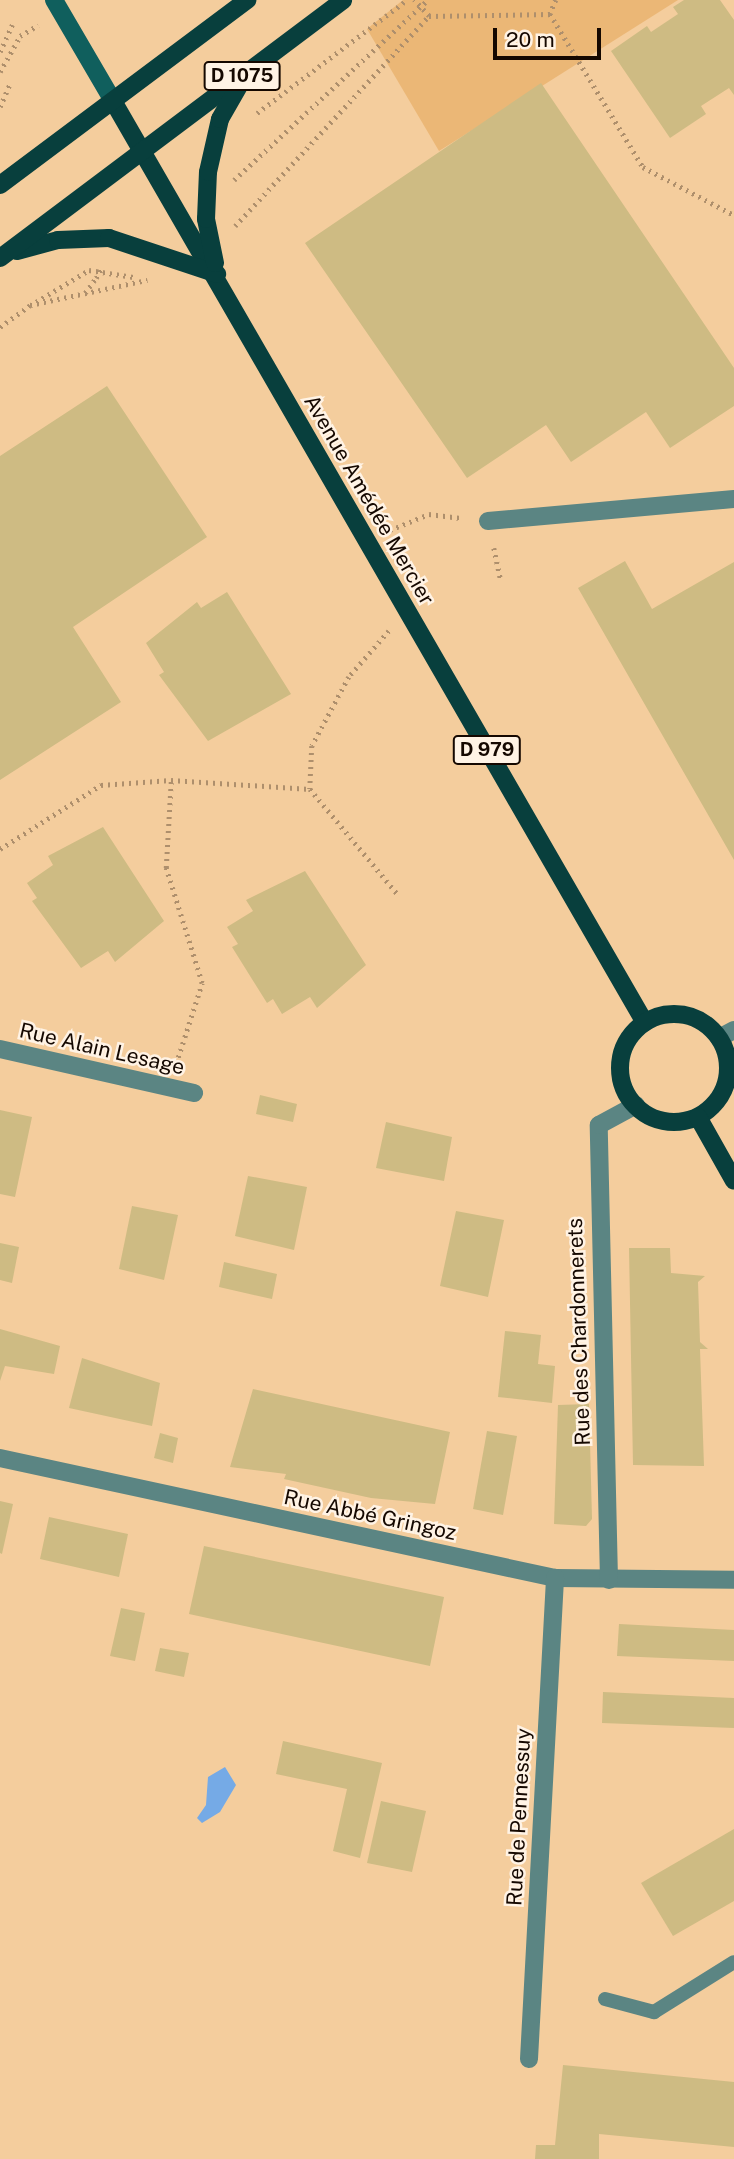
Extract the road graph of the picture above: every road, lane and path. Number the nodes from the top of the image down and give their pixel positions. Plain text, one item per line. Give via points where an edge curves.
1 (54, 0) edge
2 (247, 0) edge
3 (343, 0) edge
4 (407, 0) edge
5 (414, 0) edge
6 (428, 0) edge
7 (556, 0) edge
8 (420, 7) junction
9 (550, 14) junction
10 (429, 16) junction
11 (12, 25) dead end
12 (20, 36) dead end
13 (0, 52) edge
14 (248, 71) junction
15 (0, 72) edge
16 (9, 84) dead end
17 (113, 102) junction
18 (269, 102) dead end
19 (0, 107) edge
20 (142, 153) junction
21 (233, 181) dead end
22 (0, 185) edge
23 (734, 215) edge
24 (232, 230) dead end
25 (4, 256) edge
26 (103, 268) dead end
27 (217, 274) junction
28 (85, 293) junction
29 (30, 305) junction
30 (0, 327) edge
31 (734, 499) edge
32 (488, 522) junction
33 (366, 541) junction
34 (501, 581) dead end
35 (407, 611) junction
36 (171, 780) junction
37 (310, 789) junction
38 (0, 849) edge
39 (399, 895) dead end
40 (645, 1023) junction
41 (727, 1034) edge
42 (0, 1049) edge
43 (165, 1087) junction
44 (194, 1093) dead end
45 (636, 1105) junction
46 (698, 1116) junction
47 (734, 1181) edge
48 (0, 1458) edge
49 (555, 1578) junction
50 (609, 1580) junction
51 (734, 1580) edge
52 (734, 1962) edge
53 (605, 1998) dead end
54 (529, 2059) dead end

1 - 17 main road, Avenue Amédée Mercier
2 - 17 main road, D 1075
3 - 14 main road, D 1075
4 - 18 path
5 - 8 path
6 - 8 path
7 - 9 path
8 - 10 path
8 - 21 path
9 - 10 path
9 - 23 path via 643,167
10 - 24 path
11 - 13 path
12 - 15 path
14 - 20 main road, D 1075
14 - 27 main road via 220,119 208,172 206,219
16 - 19 path
17 - 20 main road, Avenue Amédée Mercier / D 979
17 - 22 main road, D 1075
20 - 25 main road, D 1075
20 - 27 main road, Avenue Amédée Mercier / D 979
25 - 27 main road via 58,240 109,238
26 - 28 path, bridge
27 - 33 main road, Avenue Amédée Mercier / D 979
28 - 29 path
28 - 29 path via 148,280 89,270
29 - 30 path
31 - 32 street
32 - 33 path via 429,514
32 - 34 path
33 - 35 main road, Avenue Amédée Mercier / D 979
35 - 37 path via 349,677 312,746
35 - 40 main road, Avenue Amédée Mercier / D 979
36 - 37 path
36 - 38 path via 101,785
36 - 43 path via 166,868 202,983 192,1028
37 - 39 path
40 - 41 main road via 660,1016 693,1017
40 - 45 main road via 621,1062
41 - 46 main road via 728,1073 713,1106
42 - 43 street, Rue Alain Lesage
43 - 44 street, Rue Alain Lesage
45 - 46 main road via 665,1122
45 - 50 street, Rue des Chardonnerets via 599,1125
46 - 47 main road
48 - 49 street, Rue Abbé Gringoz
49 - 50 street, Rue Abbé Gringoz
49 - 54 street, Rue de Pennessuy
50 - 51 street, Rue Abbé Gringoz
52 - 53 lane via 654,2012

